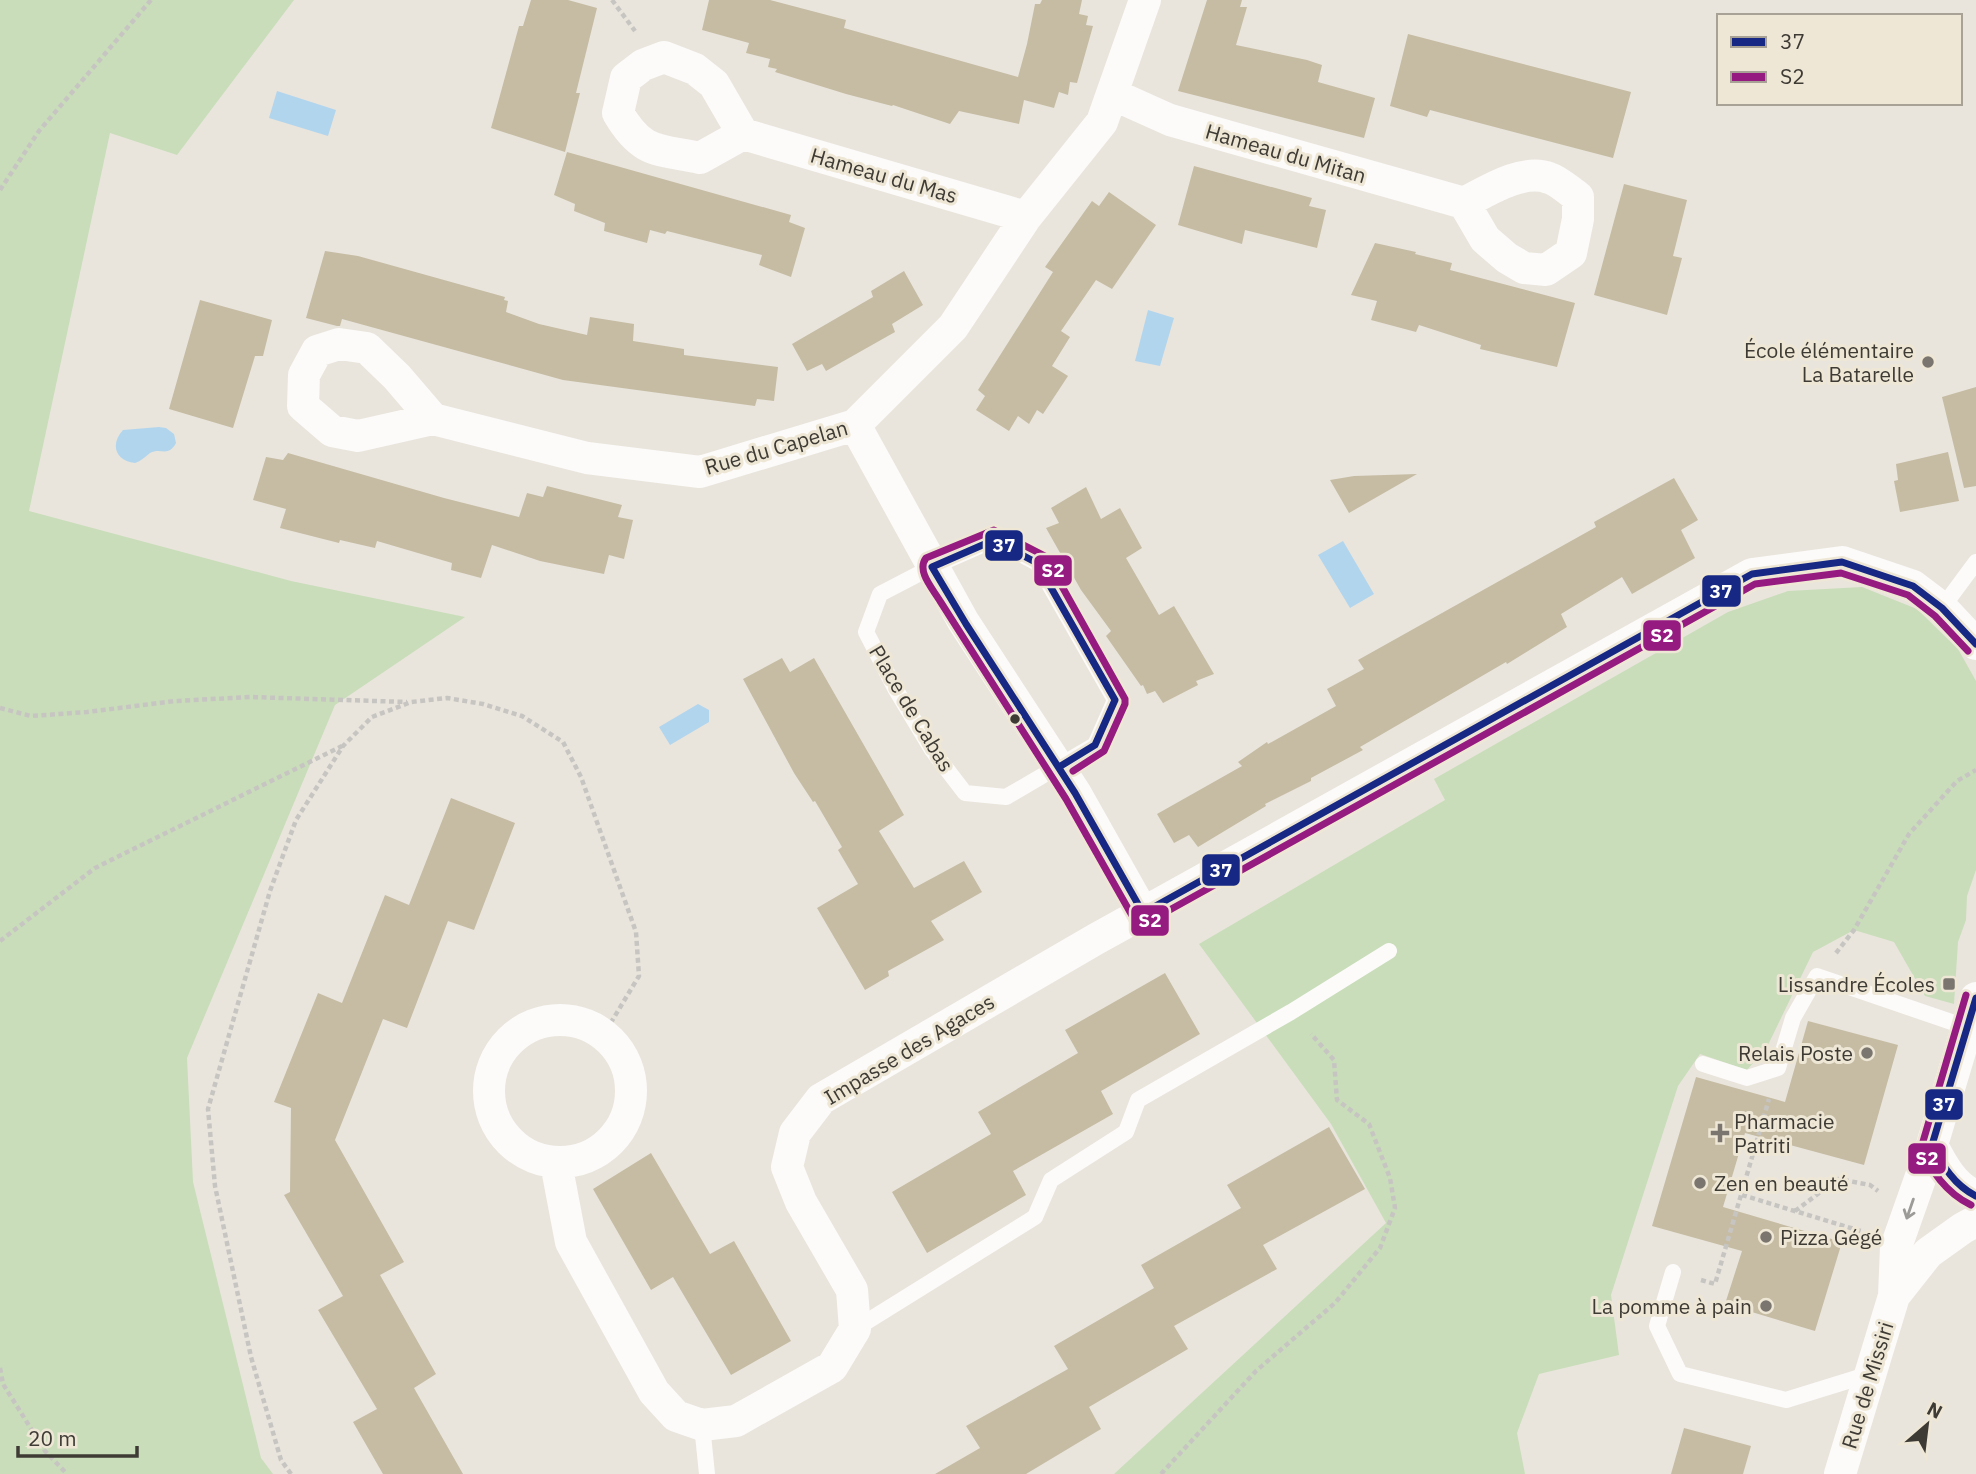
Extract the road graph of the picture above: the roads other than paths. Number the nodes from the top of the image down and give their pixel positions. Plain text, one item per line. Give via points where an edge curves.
1 (1145, 0) edge
2 (1112, 94) junction
3 (743, 134) dead end
4 (1464, 203) dead end
5 (1026, 217) junction
6 (433, 419) dead end
7 (855, 425) junction
8 (1976, 562) edge
9 (932, 567) junction
10 (1942, 608) junction
11 (1976, 644) edge
12 (1059, 767) junction
13 (1143, 914) junction
14 (1389, 951) dead end
15 (1976, 998) edge
16 (1971, 1037) edge
17 (1703, 1064) dead end
18 (1976, 1094) edge
19 (1937, 1133) junction
20 (556, 1163) junction
21 (1976, 1196) edge
22 (1976, 1222) edge
23 (1673, 1272) road end
24 (1894, 1296) junction
25 (855, 1329) junction
26 (1870, 1374) junction
27 (702, 1425) junction
28 (707, 1474) edge
29 (1840, 1474) edge

1 - 2 street, Rue du Capelan
2 - 4 street, Hameau du Mitan via 1170,120
2 - 5 street, Rue du Capelan via 1102,122
3 - 5 street, Hameau du Mas
5 - 7 street, Rue du Capelan via 953,327
6 - 7 street, Rue du Capelan via 587,457 700,472
7 - 9 street
8 - 10 lane
9 - 12 street
9 - 12 lane, Place de Cabas via 994,540 1037,563 1115,700 1096,745
9 - 12 lane, Place de Cabas via 880,593 866,632 932,750 965,793 1006,797
10 - 11 street, Impasse des Agaces
10 - 13 street, Impasse des Agaces via 1913,586 1842,562 1752,574
12 - 13 street
13 - 25 street, Impasse des Agaces via 821,1099 795,1133 788,1167 801,1202 852,1290
14 - 25 lane via 1138,1100 1126,1132 1051,1180 1035,1217
15 - 16 street, Rue de Missiri
16 - 17 lane via 1817,976 1793,1018 1778,1068 1746,1078
16 - 19 street, Rue de Missiri
18 - 19 street via 1961,1100
19 - 21 street via 1945,1170
19 -> 24 street, Rue de Missiri via 1896,1247
20 - 20 street via 581,1160 607,1146 623,1126 632,1100 623,1055 604,1034 576,1021 531,1025 510,1039 495,1060 489,1084 491,1109 501,1130 518,1149
20 - 27 street via 570,1242 654,1392 676,1416
22 - 24 street, Rue de Missiri via 1928,1253
23 - 26 lane via 1657,1326 1679,1374 1786,1400
24 - 26 street, Rue de Missiri
25 - 27 street via 832,1367 736,1421
26 - 29 street, Rue de Missiri
27 - 28 lane

